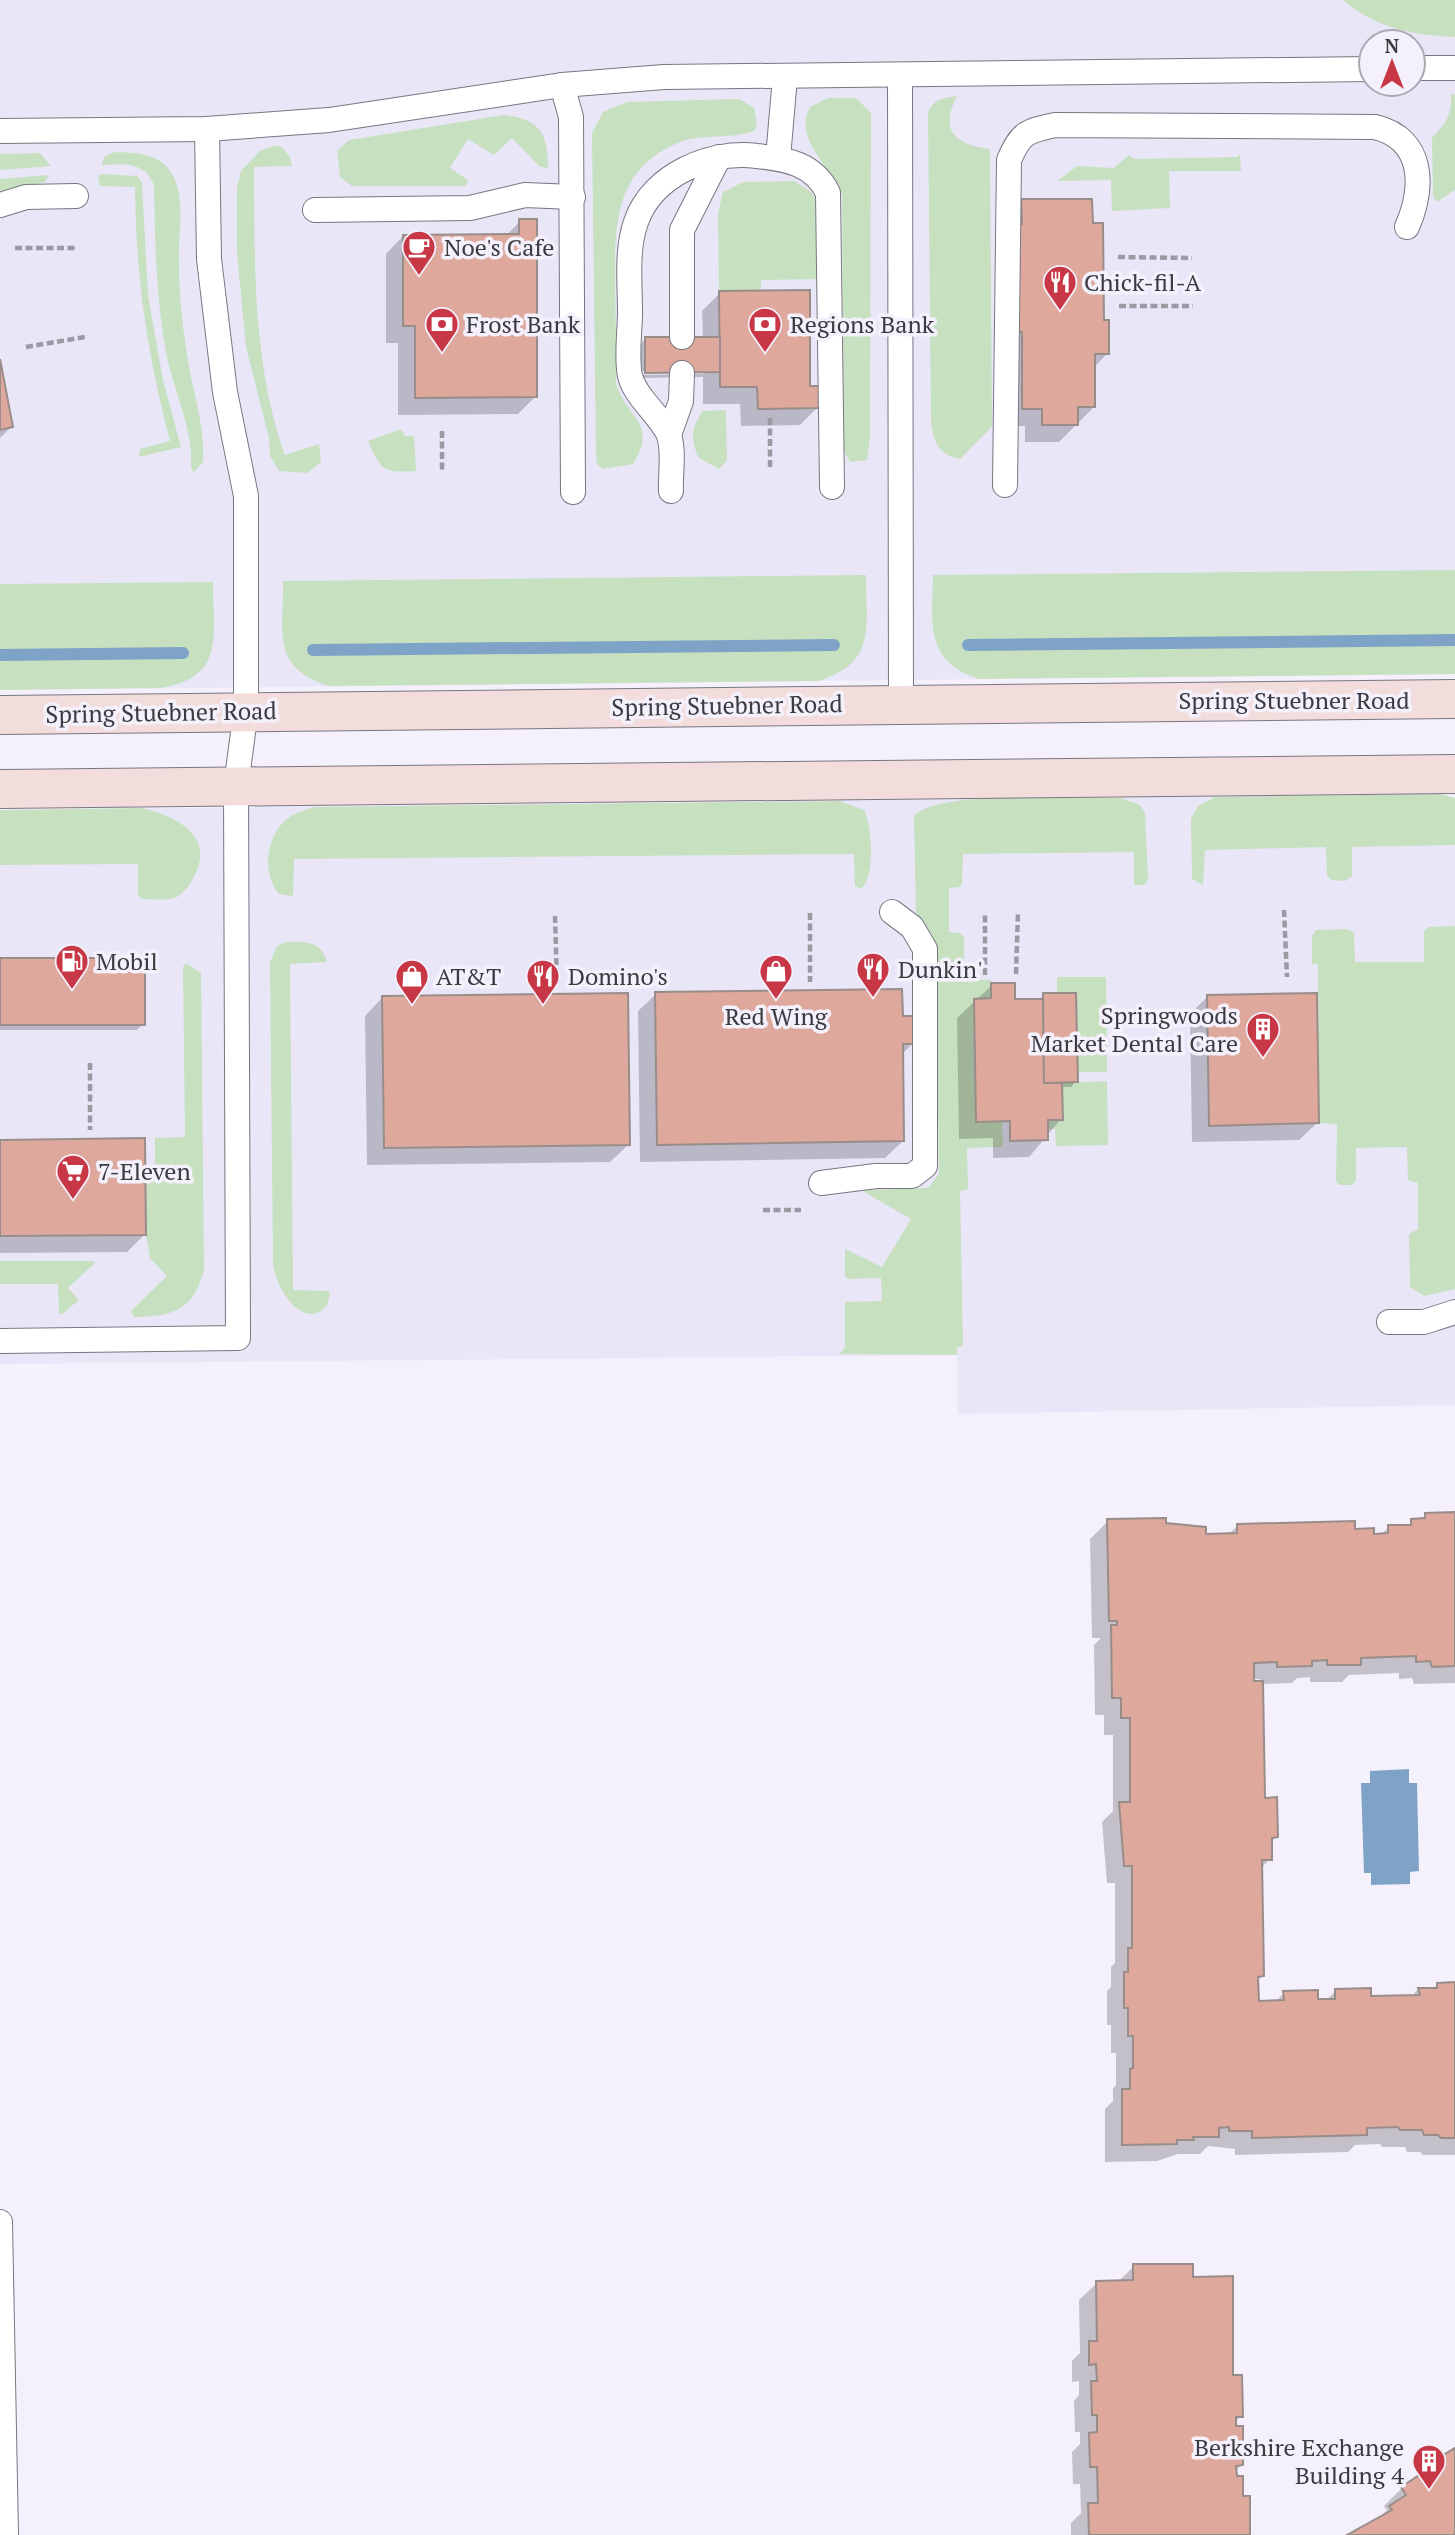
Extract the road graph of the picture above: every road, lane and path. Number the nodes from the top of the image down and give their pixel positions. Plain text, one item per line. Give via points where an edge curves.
1 (1427, 68) edge
2 (1455, 68) edge
3 (1357, 69) edge
4 (900, 75) junction
5 (785, 77) junction
6 (562, 85) junction
7 (207, 129) junction
8 (0, 131) edge
9 (719, 157) junction
10 (778, 158) junction
11 (76, 196) dead end
12 (573, 197) junction
13 (0, 205) edge
14 (315, 210) dead end
15 (1407, 227) dead end
16 (15, 248) dead end
17 (76, 248) dead end
18 (1118, 257) dead end
19 (1192, 258) dead end
20 (1119, 306) dead end
21 (1193, 306) dead end
22 (85, 337) dead end
23 (682, 337) dead end
24 (26, 347) dead end
25 (682, 373) dead end
26 (770, 418) dead end
27 (442, 431) dead end
28 (669, 435) junction
29 (770, 467) dead end
30 (442, 472) dead end
31 (1005, 485) dead end
32 (832, 487) dead end
33 (671, 491) dead end
34 (573, 492) dead end
35 (1455, 699) edge
36 (901, 704) junction
37 (246, 710) junction
38 (0, 715) edge
39 (1455, 774) edge
40 (236, 786) junction
41 (0, 789) edge
42 (1284, 910) dead end
43 (892, 912) dead end
44 (985, 912) dead end
45 (1018, 912) dead end
46 (810, 913) dead end
47 (555, 916) dead end
48 (1016, 974) dead end
49 (985, 975) dead end
50 (1287, 977) dead end
51 (810, 982) dead end
52 (556, 983) dead end
53 (90, 1063) dead end
54 (90, 1130) dead end
55 (821, 1183) dead end
56 (763, 1210) dead end
57 (810, 1210) dead end
58 (1455, 1312) edge
59 (1389, 1322) dead end
60 (0, 1341) edge
61 (0, 2222) edge
62 (6, 2535) edge

1 - 2 lane
3 - 4 lane
4 - 5 lane
4 - 36 lane
5 - 6 lane via 664,77
5 - 10 lane
6 - 7 lane via 329,120
6 - 12 lane via 571,117
7 - 8 lane
7 - 37 lane via 209,259 225,392 246,496
9 - 10 lane
9 - 23 lane via 682,230
9 - 28 lane via 681,171 656,191 635,224 630,257 630,375
10 - 32 lane via 806,167 828,193
11 - 13 lane via 26,197
12 - 14 lane via 525,195 470,208
12 - 34 lane
15 - 31 lane via 1418,203 1416,165 1408,146 1392,131 1375,127 1055,125 1030,131 1018,139 1009,160
16 - 17 path
18 - 19 path
20 - 21 path
22 - 24 path
25 - 28 lane via 681,401
26 - 29 path
27 - 30 path
28 - 33 lane
35 - 36 main road, Spring Stuebner Road
36 - 37 main road, Spring Stuebner Road
37 - 38 main road, Spring Stuebner Road
37 - 40 lane
39 - 40 main road
40 - 41 main road
40 - 60 lane via 238,1338
42 - 50 path
43 - 55 lane via 912,927 925,949 925,1166 912,1176
44 - 49 path
45 - 48 path
46 - 51 path
47 - 52 path
53 - 54 path
56 - 57 path
58 - 59 lane via 1424,1322
61 - 62 lane

